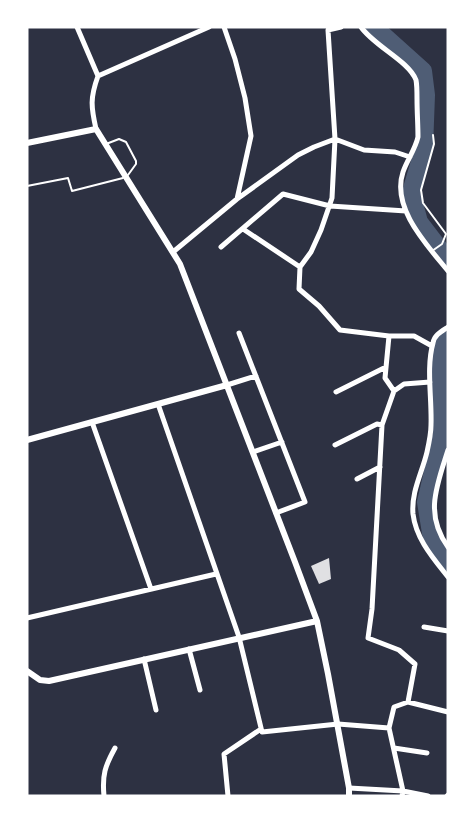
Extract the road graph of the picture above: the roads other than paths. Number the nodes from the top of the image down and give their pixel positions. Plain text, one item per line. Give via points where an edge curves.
1 (77, 27) edge
2 (209, 27) edge
3 (224, 27) edge
4 (341, 27) edge
5 (361, 27) edge
6 (98, 76) junction
7 (96, 129) junction
8 (433, 135) dead end
9 (334, 139) junction
10 (27, 142) edge
11 (106, 144) junction
12 (410, 158) junction
13 (127, 177) junction
14 (27, 186) edge
15 (237, 199) junction
16 (330, 206) junction
17 (406, 211) junction
18 (243, 229) junction
19 (444, 239) junction
20 (448, 242) edge
21 (221, 247) dead end
22 (433, 250) junction
23 (173, 252) junction
24 (300, 267) junction
25 (448, 271) edge
26 (448, 327) edge
27 (239, 333) dead end
28 (388, 336) junction
29 (432, 346) junction
30 (386, 367) junction
31 (256, 376) junction
32 (430, 382) junction
33 (226, 385) junction
34 (394, 391) junction
35 (336, 392) dead end
36 (158, 404) junction
37 (92, 422) junction
38 (382, 425) junction
39 (27, 440) edge
40 (282, 442) junction
41 (335, 445) dead end
42 (448, 450) edge
43 (253, 452) junction
44 (380, 467) junction
45 (357, 479) dead end
46 (276, 513) junction
47 (448, 547) edge
48 (216, 574) junction
49 (448, 577) edge
50 (151, 589) junction
51 (27, 618) edge
52 (317, 621) junction
53 (424, 627) dead end
54 (448, 631) edge
55 (239, 638) junction
56 (189, 648) junction
57 (144, 659) junction
58 (27, 671) edge
59 (200, 690) dead end
60 (408, 702) junction
61 (156, 710) dead end
62 (448, 712) edge
63 (338, 724) junction
64 (389, 728) junction
65 (261, 729) junction
66 (115, 748) dead end
67 (394, 748) junction
68 (427, 753) dead end
69 (349, 788) junction
70 (403, 794) edge
71 (104, 796) edge
72 (228, 796) edge
73 (349, 796) edge
74 (428, 796) edge

1 - 6 street
2 - 6 street
3 - 15 street via 245,98 251,136
4 - 9 street via 328,30
5 - 12 street via 375,43 403,63 416,81 418,137
6 - 7 street via 91,107
7 - 10 street
7 - 11 street
8 - 19 lane via 421,190 423,203 446,234
9 - 12 street via 364,150 395,152
9 - 15 street via 298,155
9 - 16 street
11 - 13 street
11 - 13 lane via 120,139 126,142 136,161
12 - 17 street via 401,185
13 - 14 lane via 72,191 68,178
13 - 23 street
15 - 23 street
16 - 17 street
16 - 18 street via 283,194
16 - 24 street via 311,252
17 - 22 street
18 - 21 street
18 - 24 street
19 - 20 lane
19 - 22 lane
22 - 25 street
23 - 33 street
24 - 28 street via 299,289 340,330
26 - 29 street via 434,338
27 - 31 street
28 - 29 street via 414,336
28 - 30 street
29 - 32 street
30 - 34 street via 385,378
30 - 35 street
31 - 33 street
31 - 40 street
32 - 34 street via 404,384
32 - 49 street via 432,426 415,488 413,512 419,536
33 - 36 street
33 - 43 street
34 - 38 street
36 - 37 street
36 - 48 street
37 - 39 street
37 - 50 street
38 - 41 street
38 - 44 street
40 - 43 street
40 - 46 street via 305,502
42 - 47 street via 435,490 434,516
43 - 46 street
44 - 45 street
44 - 60 street via 368,638 399,650 416,664
46 - 52 street
48 - 50 street
48 - 55 street
50 - 51 street
52 - 55 street
52 - 63 street
53 - 54 street
55 - 56 street
55 - 65 street
56 - 57 street
56 - 59 street
57 - 58 street via 49,681
57 - 61 street
60 - 62 street
60 - 64 street via 394,707
63 - 64 street
63 - 65 street via 262,732
63 - 69 street
64 - 67 street
65 - 72 street via 224,753
66 - 71 street via 103,775
67 - 68 street
67 - 70 street
69 - 70 street
69 - 73 street
70 - 74 street

